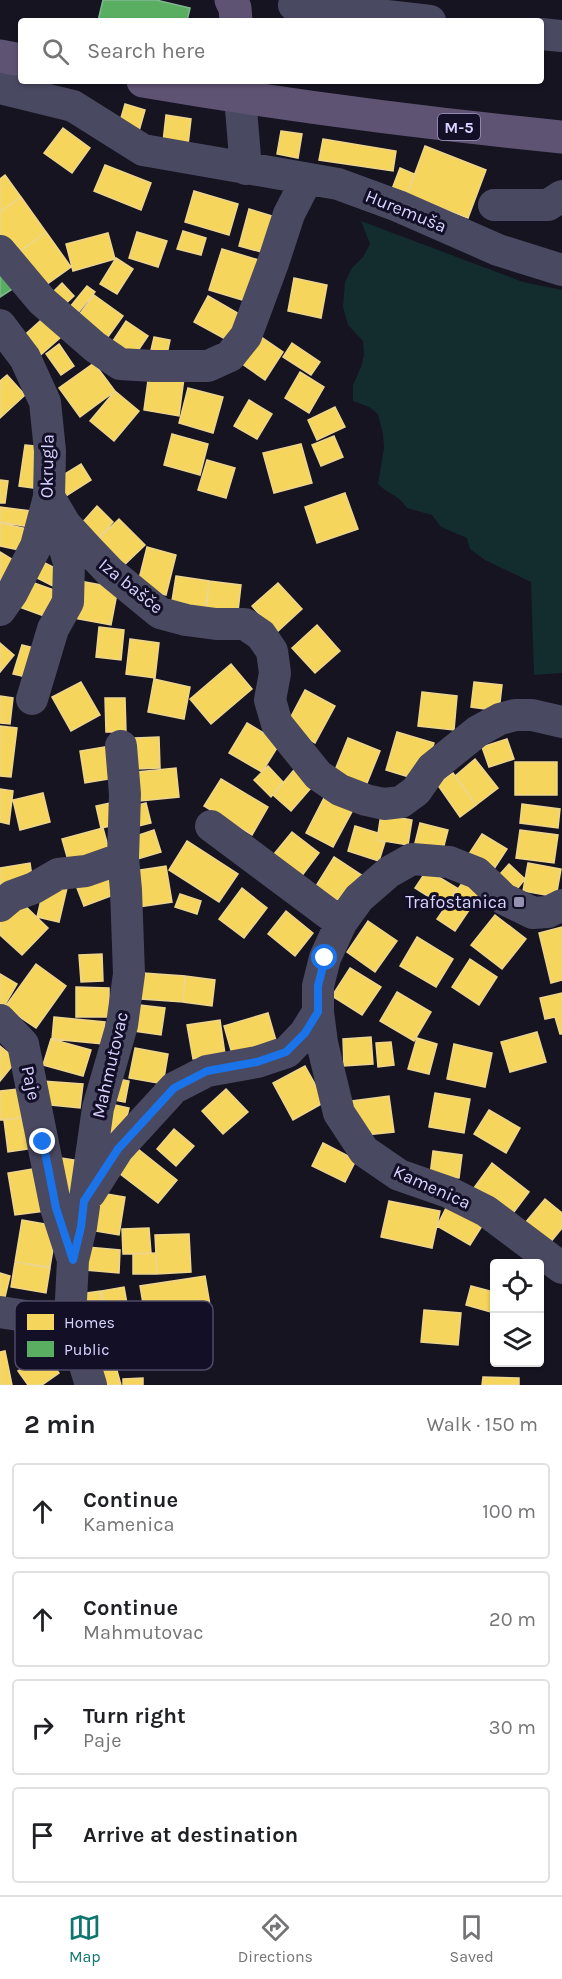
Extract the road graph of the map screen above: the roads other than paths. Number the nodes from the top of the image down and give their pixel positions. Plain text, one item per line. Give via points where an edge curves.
1 (231, 0) edge
2 (294, 5) dead end
3 (236, 18) edge
4 (404, 18) edge
5 (544, 34) edge
6 (562, 36) edge
7 (0, 56) edge
8 (18, 59) edge
9 (179, 84) edge
10 (0, 88) edge
11 (240, 89) edge
12 (562, 137) edge
13 (246, 169) junction
14 (307, 179) junction
15 (562, 196) edge
16 (494, 206) dead end
17 (0, 251) edge
18 (562, 270) edge
19 (0, 325) edge
20 (49, 497) junction
21 (0, 610) edge
22 (32, 699) dead end
23 (562, 722) edge
24 (121, 746) dead end
25 (211, 826) dead end
26 (123, 858) junction
27 (562, 905) edge
28 (0, 906) edge
29 (341, 923) junction
30 (318, 1012) junction
31 (0, 1020) edge
32 (84, 1201) junction
33 (73, 1260) junction
34 (562, 1268) edge
35 (71, 1301) edge
36 (0, 1312) edge
37 (15, 1314) edge

1 - 3 main road
2 - 4 street
5 - 6 street
7 - 8 main road
9 - 11 main road, M-5
10 - 13 street, Huremuša via 73,106 143,150
11 - 12 main road, M-5 via 459,127
11 - 13 street
13 - 14 street, Huremuša
14 - 17 street via 289,214 246,336 230,356 208,366 120,364 42,301
14 - 18 street, Huremuša via 369,194 498,250
15 - 16 street via 548,205
19 - 20 street, Okrugla via 25,358 45,402
20 - 21 street, Okrugla via 36,546
20 - 22 street via 69,563 68,602 53,629
20 - 23 street, Iza bašče via 65,524 110,572 160,613 186,620 244,624 261,634 272,651 275,673 270,700 277,724 318,776 340,790 384,804 400,802 416,791 432,768 478,731 500,719 532,715
24 - 26 street, Mahmutovac via 125,794
25 - 29 street
26 - 28 street via 86,871 58,874
26 - 32 street, Mahmutovac via 129,974 122,1025 98,1108
27 - 29 street, Kamenica via 548,912 533,913 504,899 477,873 448,862 412,860 389,872 359,898
29 - 30 street, Kamenica via 325,958 318,986
30 - 32 street via 286,1052 207,1071 174,1088 118,1149
30 - 34 street, Kamenica via 339,1113 364,1151 399,1175 448,1192 486,1211
31 - 33 street, Paje via 23,1044 56,1208
32 - 33 street, Mahmutovac
33 - 35 street, Mahmutovac
36 - 37 street

